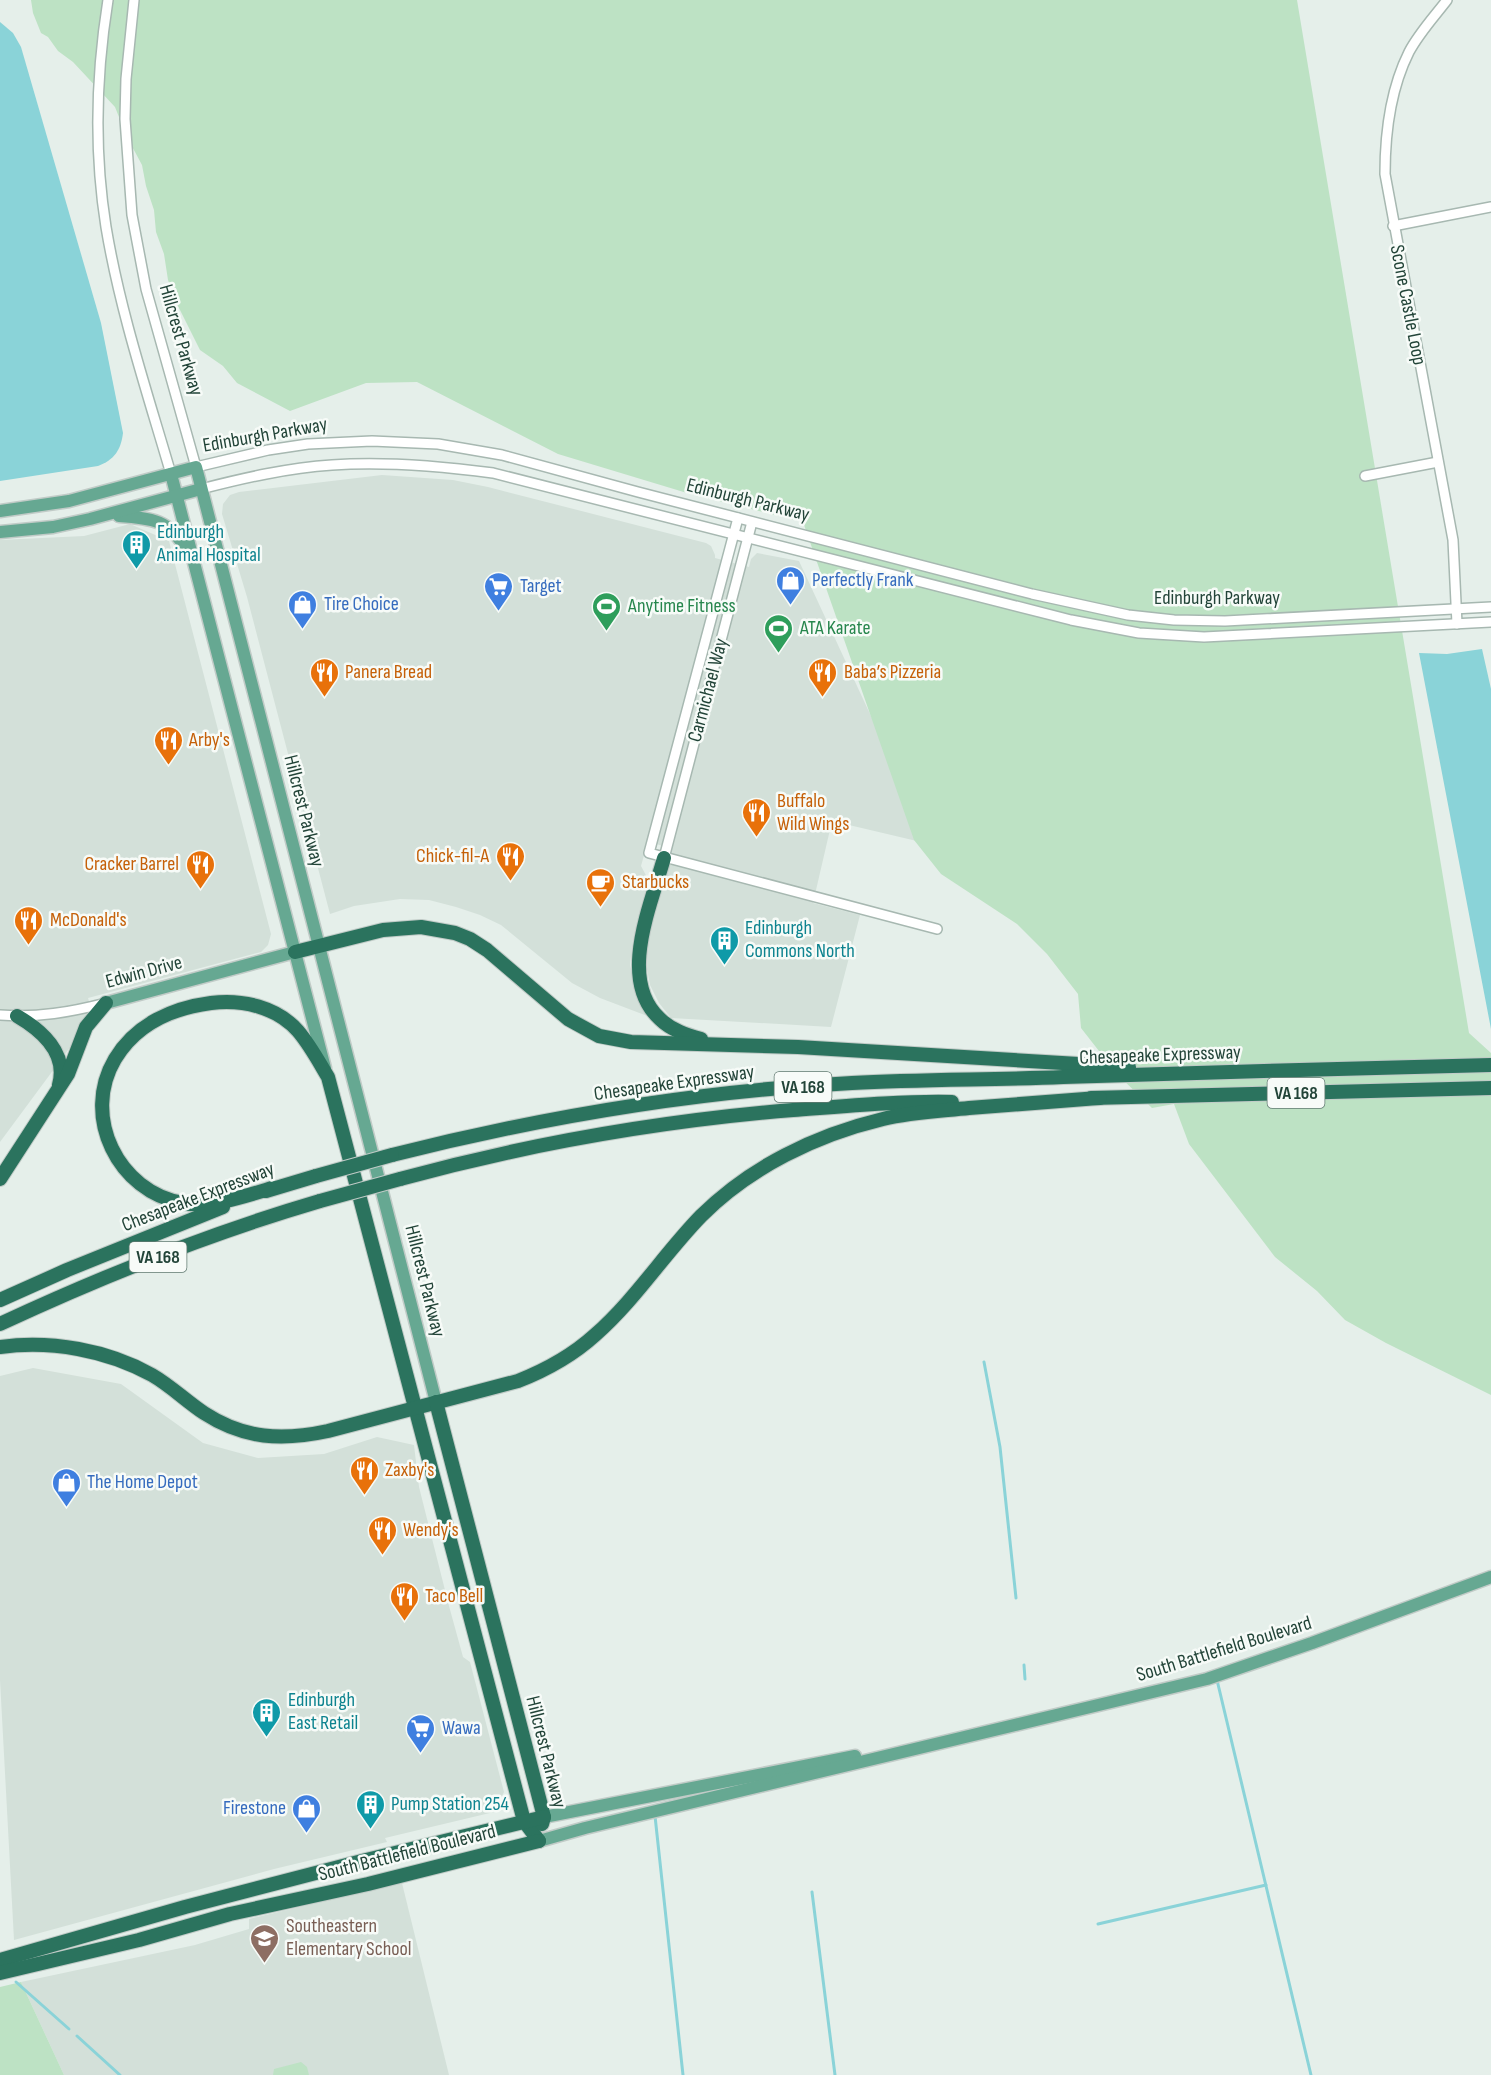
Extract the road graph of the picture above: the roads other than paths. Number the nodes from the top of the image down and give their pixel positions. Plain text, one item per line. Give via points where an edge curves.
1 (108, 0) edge
2 (134, 0) edge
3 (1447, 0) edge
4 (1491, 207) edge
5 (1393, 225) junction
6 (1438, 462) junction
7 (196, 467) junction
8 (171, 474) junction
9 (1365, 476) dead end
10 (201, 489) junction
11 (176, 495) junction
12 (0, 510) edge
13 (109, 515) junction
14 (738, 518) junction
15 (752, 522) junction
16 (0, 532) edge
17 (734, 534) junction
18 (748, 537) junction
19 (198, 578) junction
20 (1491, 606) edge
21 (1456, 608) junction
22 (1491, 622) edge
23 (1457, 624) junction
24 (664, 858) junction
25 (937, 929) dead end
26 (318, 945) junction
27 (295, 952) junction
28 (106, 1003) junction
29 (0, 1006) edge
30 (0, 1015) edge
31 (15, 1016) junction
32 (717, 1044) junction
33 (1491, 1065) edge
34 (1221, 1072) junction
35 (328, 1077) junction
36 (1491, 1088) edge
37 (57, 1090) junction
38 (1100, 1098) junction
39 (0, 1179) edge
40 (272, 1188) junction
41 (0, 1300) edge
42 (0, 1324) edge
43 (0, 1347) edge
44 (436, 1402) junction
45 (414, 1407) junction
46 (1491, 1577) edge
47 (963, 1737) junction
48 (544, 1816) junction
49 (524, 1821) junction
50 (539, 1841) junction
51 (0, 1960) edge
52 (0, 1973) edge

1 - 8 street, Hillcrest Parkway via 98,79 100,174 106,224 126,319
2 - 7 street, Hillcrest Parkway via 125,119 132,215 146,289
3 - 5 street, Scone Castle Loop via 1410,51 1393,99 1385,174
4 - 5 street
5 - 6 street, Scone Castle Loop
6 - 9 street
6 - 21 street, Scone Castle Loop via 1453,540
7 - 8 main road, Edinburgh Parkway
7 - 10 main road, Hillcrest Parkway
7 - 14 street, Edinburgh Parkway via 308,444 438,444 502,454
8 - 11 main road, Hillcrest Parkway
8 - 12 main road, Edinburgh Parkway via 69,501
10 - 11 main road, Edinburgh Parkway
10 - 17 street, Edinburgh Parkway via 265,474 330,465 420,465 508,477
10 - 26 main road, Hillcrest Parkway
11 - 13 main road, Edinburgh Parkway
11 - 19 main road, Hillcrest Parkway
13 - 16 main road, Edinburgh Parkway via 53,527
13 - 19 main road via 143,517 161,523 179,538
14 - 15 street, Edinburgh Parkway
14 - 17 street, Carmichael Way
15 - 18 street, Carmichael Way
15 - 21 street, Edinburgh Parkway via 1079,605 1143,617 1225,621
17 - 18 street, Edinburgh Parkway
17 - 24 street, Carmichael Way via 649,853
18 - 23 street, Edinburgh Parkway via 1071,620 1139,633 1220,637
18 - 24 street, Carmichael Way
19 - 27 main road, Hillcrest Parkway
20 - 21 street, Edinburgh Parkway
21 - 23 street, Scone Castle Loop
22 - 23 street, Edinburgh Parkway
24 - 25 street
24 - 32 highway via 639,948 639,975 647,1003 660,1020 681,1033
26 - 27 highway
26 - 32 highway via 402,928 455,933 487,950 568,1019 599,1036 631,1042
26 - 44 main road, Hillcrest Parkway
27 - 28 main road, Edwin Drive
27 - 35 main road, Hillcrest Parkway
28 - 31 street, Edwin Drive via 62,1014
28 - 37 highway via 86,1027 68,1074
29 - 31 street
30 - 31 street, Edwin Drive
31 - 37 highway via 36,1027 50,1043 60,1068
32 - 34 highway
33 - 34 highway, Chesapeake Expressway / VA 168
34 - 40 highway, Chesapeake Expressway / VA 168, bridge via 881,1082 690,1098 441,1143
35 - 40 highway via 297,1030 265,1008 242,1003 217,1002 172,1012 134,1036 115,1059 104,1087 102,1115 121,1166 150,1192 184,1204 225,1202
35 - 45 highway, Hillcrest Parkway
36 - 38 highway, Chesapeake Expressway / VA 168
37 - 39 highway
38 - 42 highway, Chesapeake Expressway / VA 168, bridge via 911,1102 740,1115 516,1151 400,1179 250,1224 142,1263
38 - 44 highway via 885,1118 814,1141 760,1170 723,1196 688,1230 604,1327 569,1355 518,1380
40 - 41 highway, Chesapeake Expressway / VA 168
43 - 45 highway via 56,1346 115,1359 151,1374 226,1426 259,1436 305,1436
44 - 45 highway
44 - 48 highway, Hillcrest Parkway
45 - 49 highway, Hillcrest Parkway
46 - 47 main road, South Battlefield Boulevard via 1207,1679
47 - 48 main road, South Battlefield Boulevard
47 - 50 main road, South Battlefield Boulevard
48 - 49 highway, South Battlefield Boulevard
48 - 50 highway, Hillcrest Parkway
49 - 50 highway, Hillcrest Parkway
49 - 51 highway, South Battlefield Boulevard via 185,1907
50 - 52 highway, South Battlefield Boulevard

